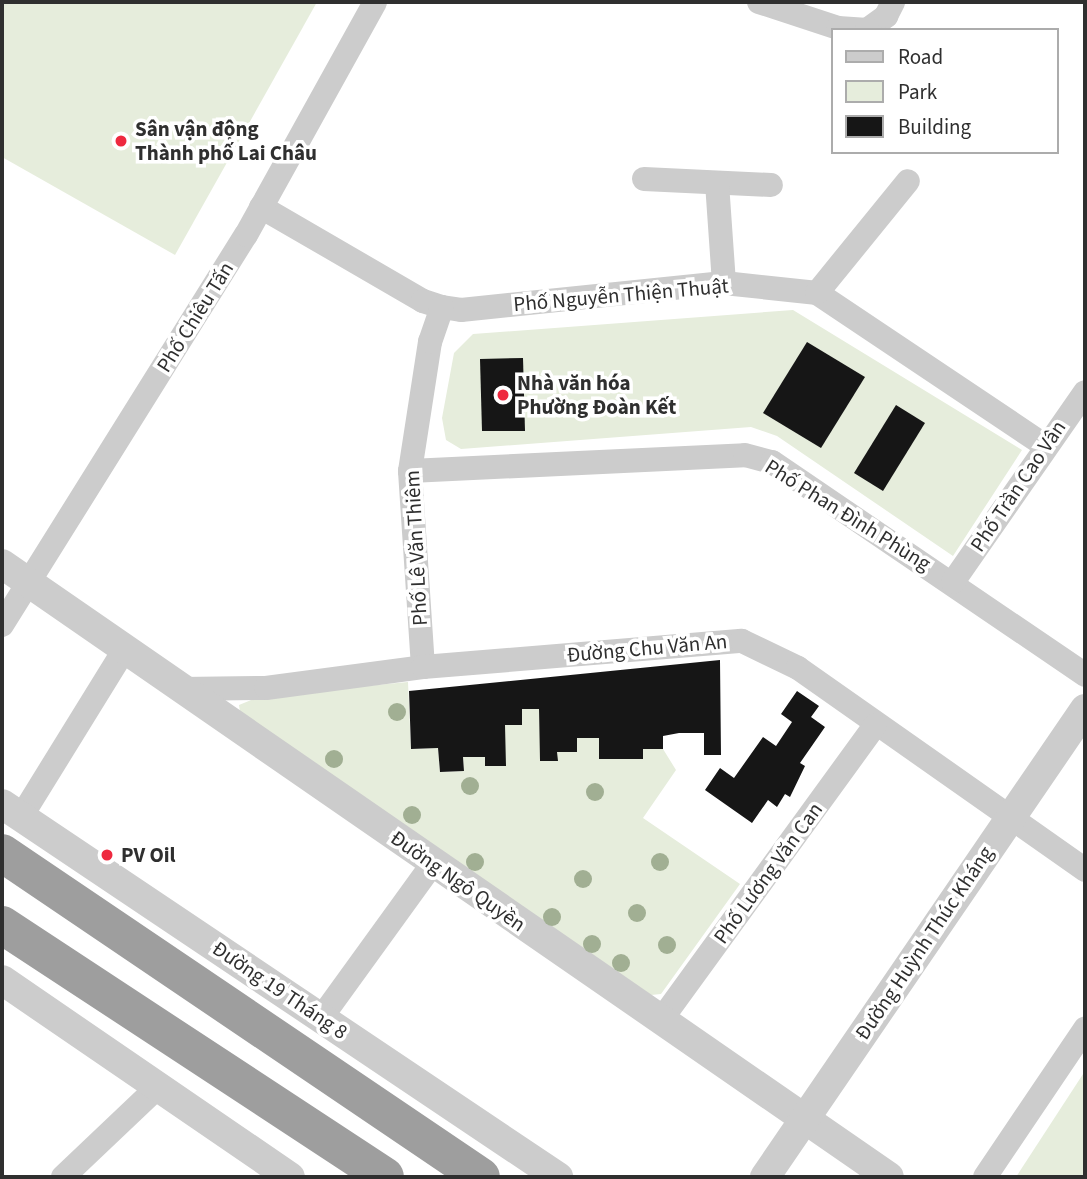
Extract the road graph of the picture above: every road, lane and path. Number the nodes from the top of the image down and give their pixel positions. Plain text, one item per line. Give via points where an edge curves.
1 (375, 2) edge
2 (759, 2) edge
3 (893, 2) edge
4 (838, 28) edge
5 (868, 28) edge
6 (644, 178) dead end
7 (908, 181) dead end
8 (717, 183) junction
9 (771, 185) dead end
10 (261, 206) junction
11 (724, 283) junction
12 (817, 293) junction
13 (442, 307) junction
14 (1085, 392) edge
15 (1044, 445) junction
16 (410, 471) junction
17 (2, 564) edge
18 (953, 582) junction
19 (28, 584) junction
20 (2, 625) edge
21 (124, 650) junction
22 (423, 667) junction
23 (1085, 675) edge
24 (181, 689) junction
25 (1085, 709) edge
26 (875, 725) junction
27 (11, 810) edge
28 (1006, 819) junction
29 (2, 853) edge
30 (433, 863) junction
31 (1085, 870) edge
32 (2, 925) edge
33 (2, 980) edge
34 (321, 1018) junction
35 (661, 1020) junction
36 (1085, 1030) edge
37 (158, 1087) junction
38 (807, 1120) junction
39 (63, 1177) edge
40 (290, 1177) edge
41 (385, 1177) edge
42 (481, 1177) edge
43 (558, 1177) edge
44 (765, 1177) edge
45 (889, 1177) edge
46 (985, 1177) edge

1 - 10 street, Phố Chiêu Tấn
2 - 4 street
3 - 5 street via 886,16
6 - 8 street
7 - 12 street
8 - 9 street
8 - 11 street
10 - 13 street, Phố Nguyễn Thiện Thuật via 423,301
10 - 19 street, Phố Chiêu Tấn
11 - 12 street, Phố Nguyễn Thiện Thuật
11 - 13 street, Phố Nguyễn Thiện Thuật via 475,309
12 - 15 street, Phố Nguyễn Thiện Thuật
13 - 16 street, Phố Lê Văn Thiêm via 430,342
14 - 15 street, Phố Trần Cao Vân
15 - 18 street, Phố Trần Cao Vân
16 - 18 street, Phố Phan Đình Phùng via 745,455 772,462
16 - 22 street, Phố Lê Văn Thiêm
17 - 19 street, Đường Ngô Quyền
18 - 23 street, Phố Phan Đình Phùng
19 - 20 street, Phố Chiêu Tấn
19 - 21 street, Đường Ngô Quyền
21 - 24 street, Đường Ngô Quyền
21 - 27 street
22 - 24 street, Đường Chu Văn An via 266,688
22 - 26 street, Đường Chu Văn An via 742,640 778,655
24 - 30 street, Đường Ngô Quyền
25 - 28 street, Đường Huỳnh Thúc Kháng
26 - 28 street, Đường Chu Văn An
26 - 35 street, Phố Lương Văn Can
27 - 34 street, Đường 19 Tháng 8
28 - 31 street, Đường Chu Văn An
28 - 38 street, Đường Huỳnh Thúc Kháng
29 - 42 highway, Đường 19 Tháng 8
30 - 34 street
30 - 35 street, Đường Ngô Quyền
32 - 41 highway
33 - 37 street
34 - 43 street, Đường 19 Tháng 8
35 - 38 street, Đường Ngô Quyền
36 - 46 street
37 - 39 street
37 - 40 street
38 - 44 street, Đường Huỳnh Thúc Kháng
38 - 45 street, Đường Ngô Quyền

